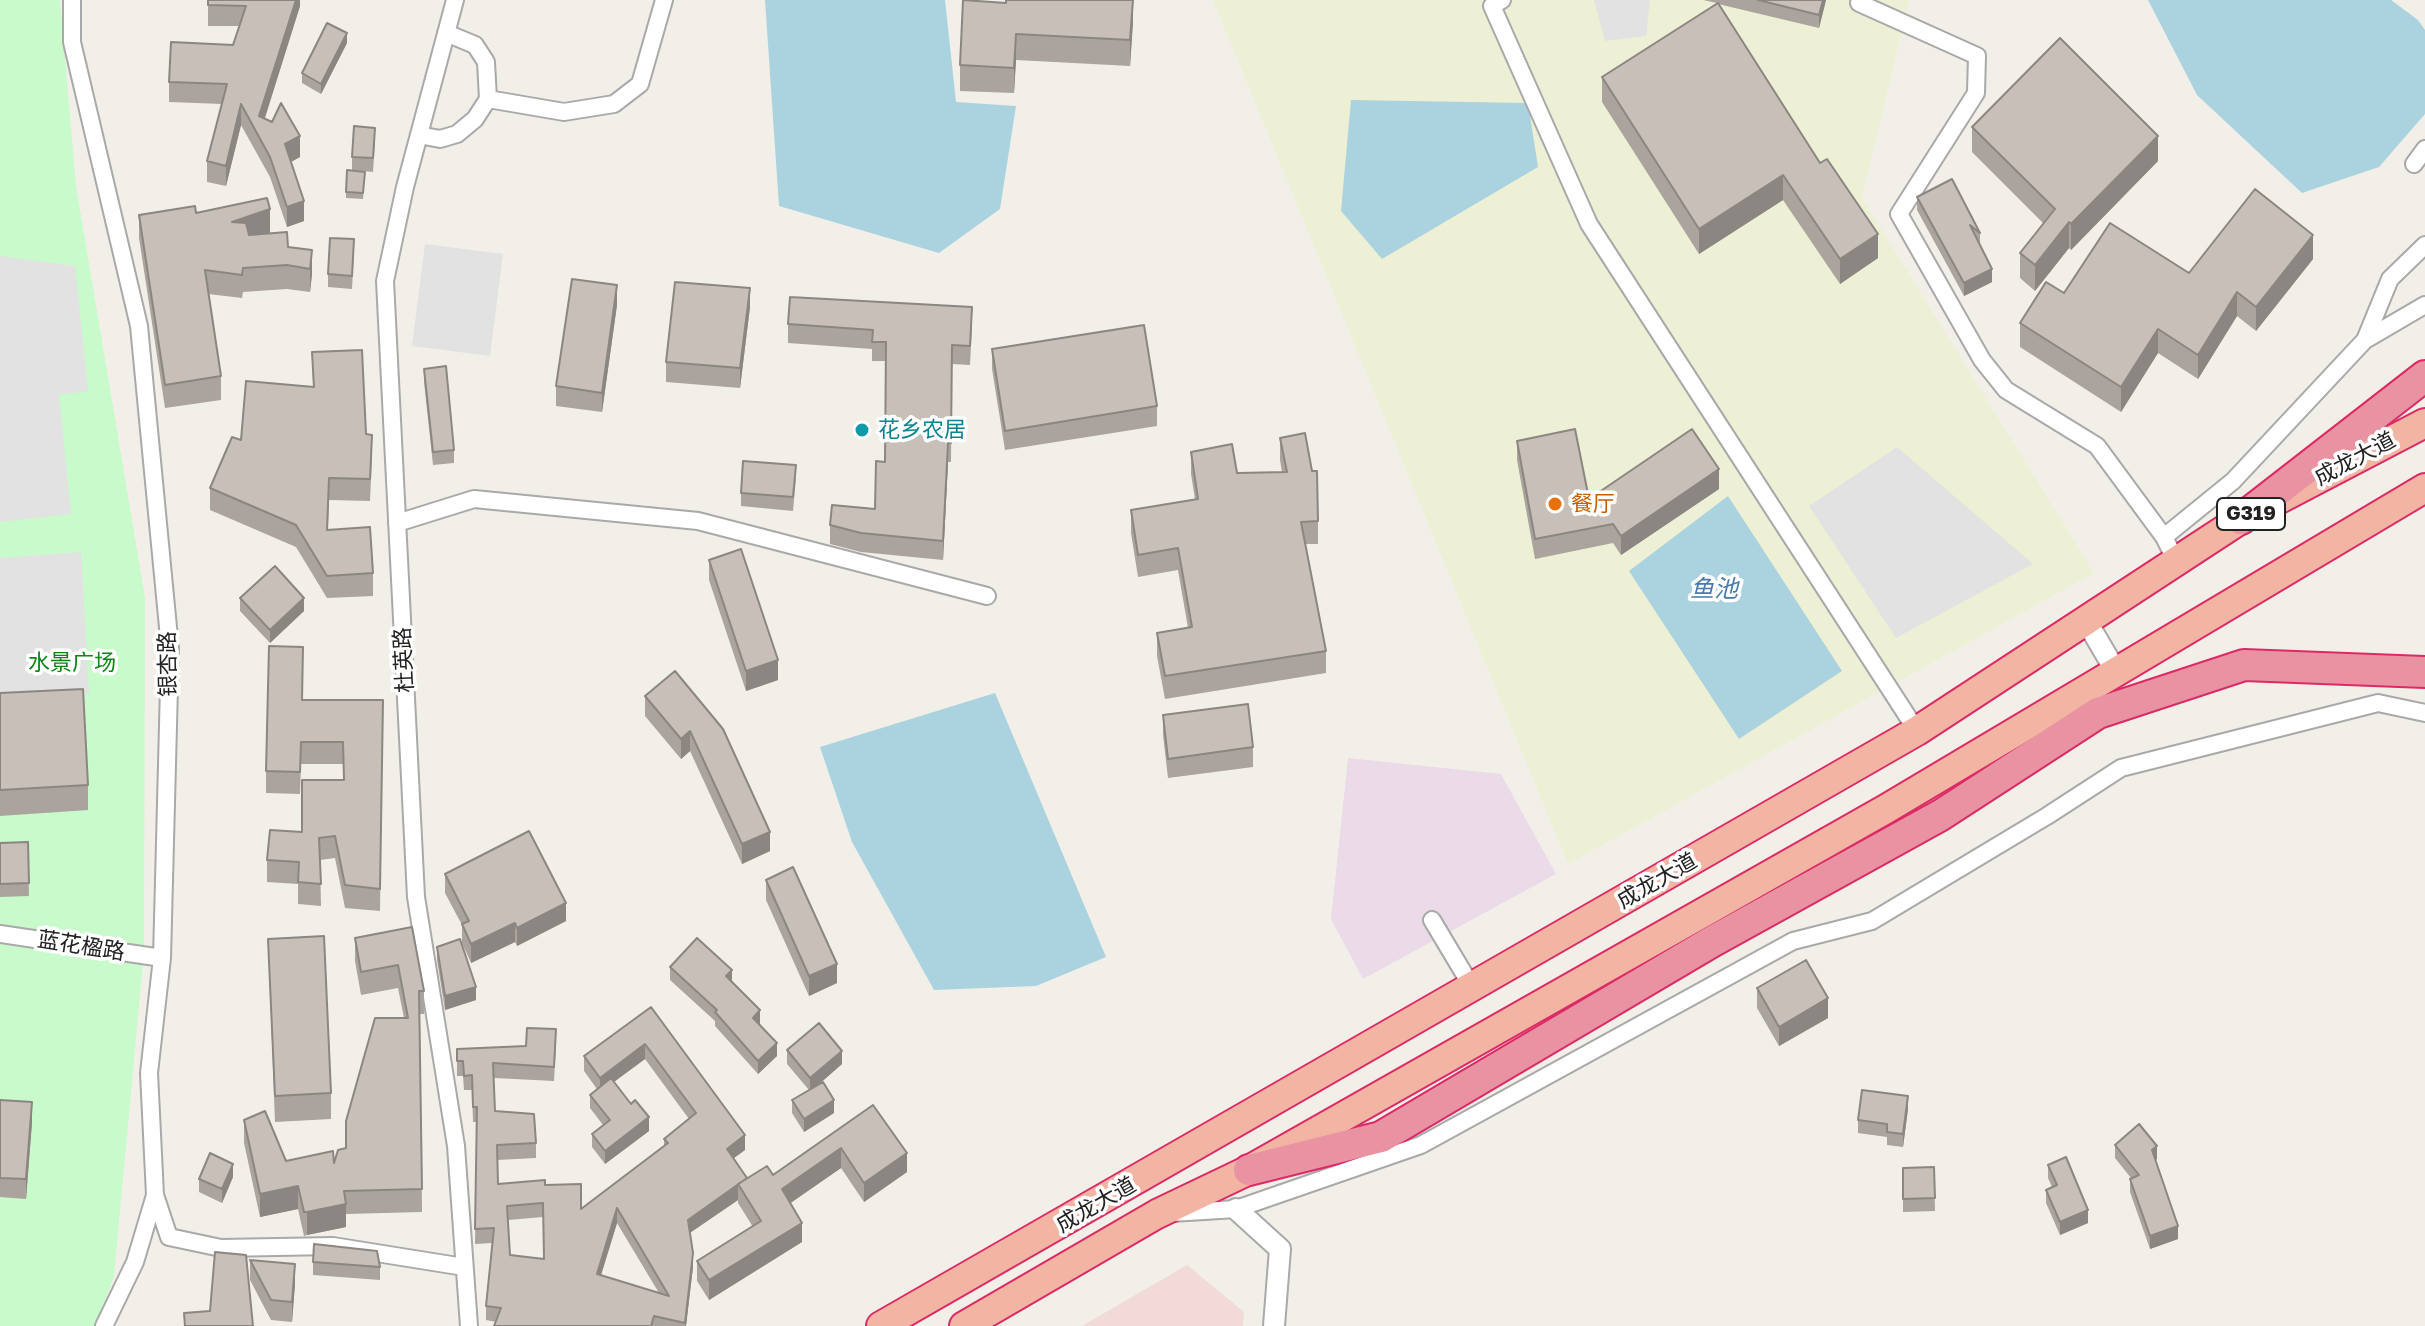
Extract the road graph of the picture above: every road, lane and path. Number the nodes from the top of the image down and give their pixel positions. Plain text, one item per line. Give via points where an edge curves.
1 (72, 0) edge
2 (455, 0) edge
3 (664, 0) edge
4 (1494, 2) edge
5 (1859, 3) dead end
6 (446, 33) junction
7 (488, 99) junction
8 (419, 135) junction
9 (2425, 149) edge
10 (2414, 164) dead end
11 (2425, 245) edge
12 (2425, 305) edge
13 (2365, 340) junction
14 (2425, 376) edge
15 (2425, 423) edge
16 (2425, 488) edge
17 (2241, 519) junction
18 (397, 523) junction
19 (2164, 537) junction
20 (2177, 563) junction
21 (987, 596) dead end
22 (2087, 622) junction
23 (2115, 670) junction
24 (2425, 672) edge
25 (2425, 713) edge
26 (1917, 731) junction
27 (1432, 920) dead end
28 (0, 934) edge
29 (162, 958) junction
30 (1472, 987) junction
31 (1249, 1170) junction
32 (155, 1195) junction
33 (1236, 1209) junction
34 (1157, 1214) junction
35 (464, 1267) junction
36 (104, 1326) edge
37 (469, 1326) edge
38 (881, 1326) edge
39 (964, 1326) edge
40 (1274, 1326) edge

1 - 29 street, 银杏路 via 72,42 139,326 169,633
2 - 6 street, 杜英路
3 - 7 street via 640,84 614,104 564,112
4 - 26 street via 1589,224
5 - 19 street via 1977,56 1976,93 1899,214 1982,360 2006,390 2097,446
6 - 7 street via 475,45 486,62
6 - 8 street, 杜英路
7 - 8 street via 457,134 440,139
8 - 18 street, 杜英路 via 385,281
9 - 10 street
11 - 13 street via 2390,279
12 - 13 street
13 - 19 street via 2233,481
14 - 17 highway
15 - 17 highway, 成龙大道 / G319
16 - 23 highway, 成龙大道
17 - 20 highway, 成龙大道 / G319
18 - 21 street via 474,499 698,521
18 - 35 street, 杜英路 via 416,897 456,1146
19 - 20 street
20 - 22 highway, 成龙大道 / G319
22 - 23 street
22 - 26 highway, 成龙大道
23 - 31 highway, 成龙大道 via 1886,809
24 - 31 highway via 2244,665 2098,713 1941,815 1713,941 1381,1137
25 - 33 street via 2378,703 2121,768 1872,921 1793,941 1421,1145
26 - 30 highway, 成龙大道
27 - 30 street
28 - 29 street, 蓝花楹路
29 - 32 street, 银杏路 via 149,1073
30 - 38 highway, 成龙大道
31 - 34 highway, 成龙大道
32 - 35 street via 169,1237 221,1248 333,1246
32 - 36 street, 银杏路 via 135,1262
33 - 34 street
33 - 40 street via 1280,1249
34 - 39 highway, 成龙大道
35 - 37 street, 杜英路

